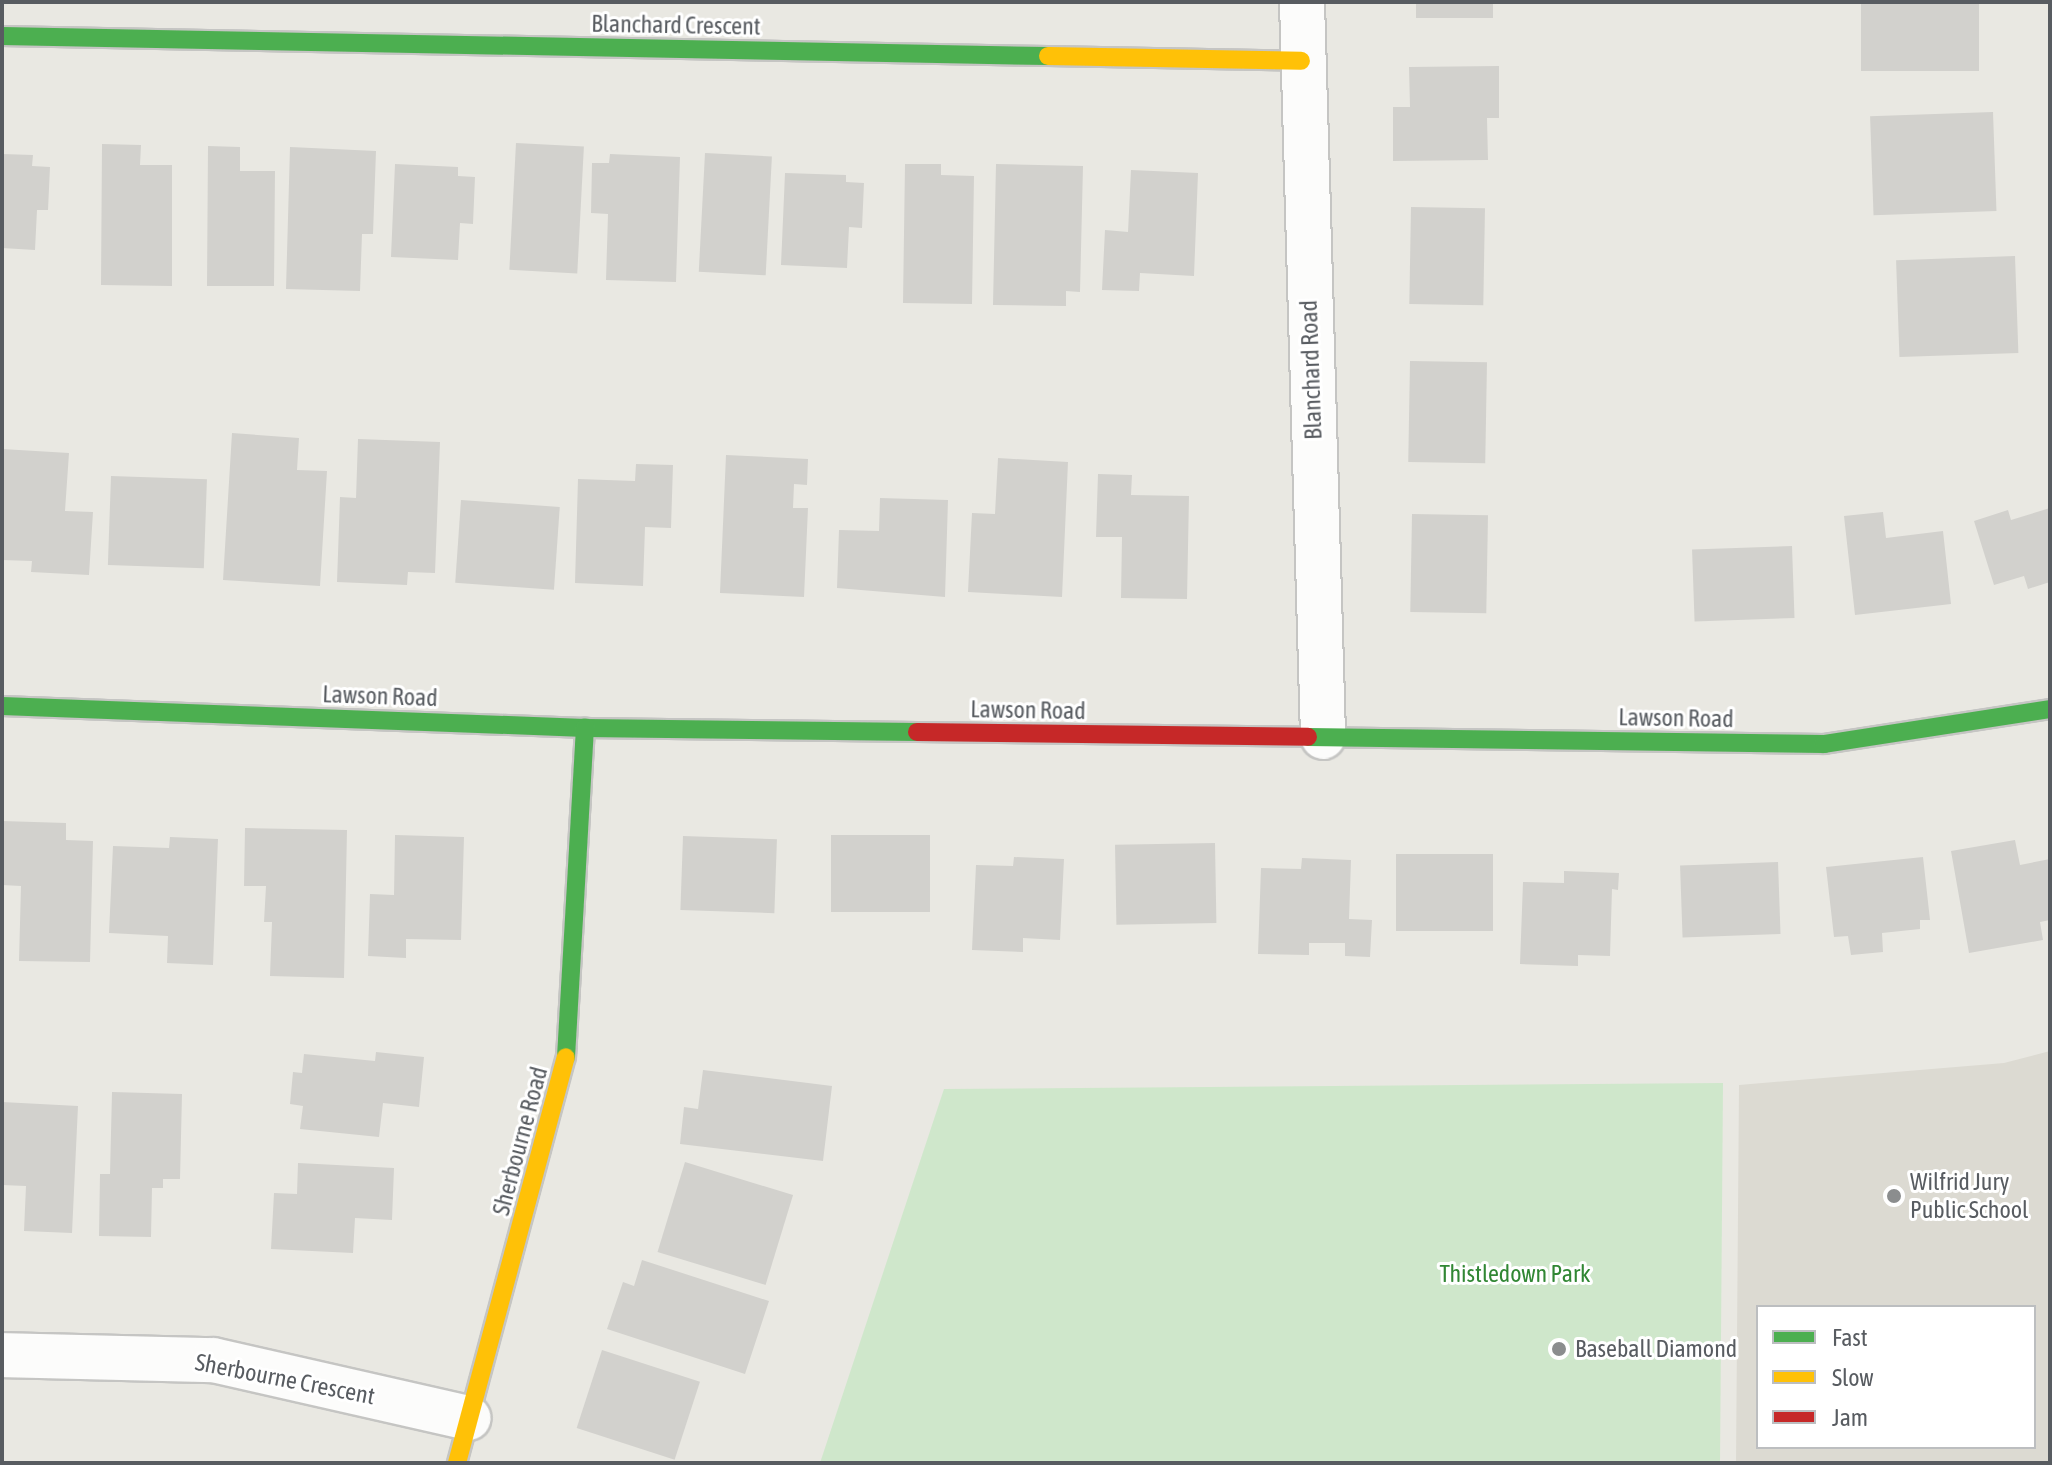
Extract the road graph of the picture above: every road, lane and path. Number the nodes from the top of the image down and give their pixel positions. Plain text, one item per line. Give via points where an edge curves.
1 (1302, 2) edge
2 (2, 36) edge
3 (1301, 61) junction
4 (2, 706) edge
5 (2050, 709) edge
6 (585, 728) junction
7 (1323, 737) junction
8 (2, 1355) edge
9 (469, 1418) junction
10 (457, 1463) edge

1 - 3 street, Blanchard Road
2 - 3 street, Blanchard Crescent
3 - 7 street, Blanchard Road
4 - 6 street, Lawson Road
5 - 7 street, Lawson Road via 1824,744
6 - 7 street, Lawson Road
6 - 9 street, Sherbourne Road via 565,1076
8 - 9 street, Sherbourne Crescent via 213,1360
9 - 10 street, Sherbourne Road

